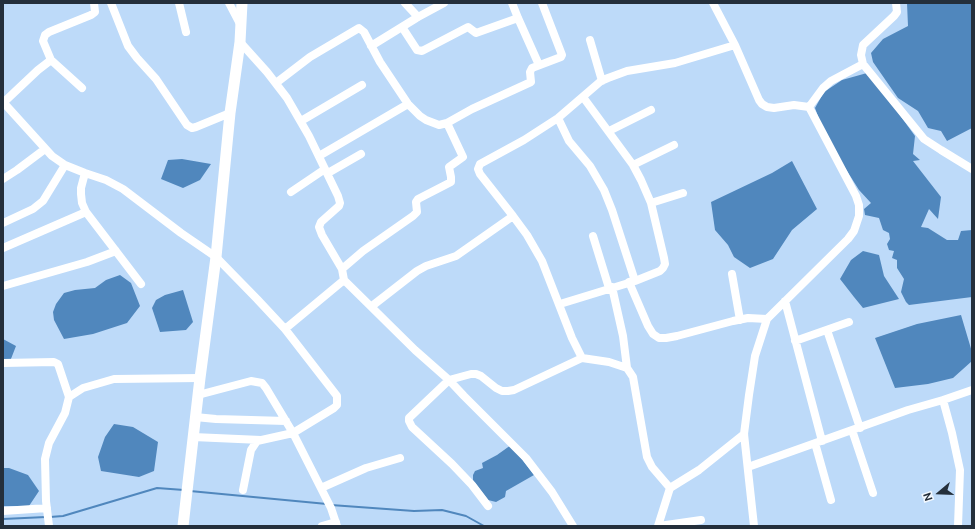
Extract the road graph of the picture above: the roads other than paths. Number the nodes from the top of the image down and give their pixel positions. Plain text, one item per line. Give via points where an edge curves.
1 (94, 3) edge
2 (111, 3) edge
3 (179, 3) edge
4 (228, 3) edge
5 (242, 3) edge
6 (405, 3) edge
7 (444, 3) edge
8 (512, 3) edge
9 (542, 3) edge
10 (713, 3) edge
11 (896, 3) edge
12 (418, 17) junction
13 (518, 18) junction
14 (240, 24) junction
15 (402, 27) junction
16 (186, 32) dead end
17 (590, 40) dead end
18 (240, 42) junction
19 (735, 45) junction
20 (371, 46) junction
21 (51, 60) junction
22 (863, 64) junction
23 (539, 65) junction
24 (602, 81) junction
25 (276, 83) junction
26 (362, 85) dead end
27 (82, 88) dead end
28 (583, 97) junction
29 (3, 103) edge
30 (408, 104) junction
31 (809, 107) junction
32 (651, 110) dead end
33 (230, 113) junction
34 (558, 118) junction
35 (301, 121) junction
36 (447, 123) junction
37 (608, 131) junction
38 (674, 145) dead end
39 (45, 149) junction
40 (361, 154) dead end
41 (319, 156) junction
42 (65, 165) junction
43 (633, 165) junction
44 (972, 168) edge
45 (326, 171) junction
46 (85, 174) junction
47 (3, 179) edge
48 (291, 192) dead end
49 (683, 193) dead end
50 (651, 202) junction
51 (86, 212) junction
52 (513, 216) junction
53 (3, 223) edge
54 (593, 236) dead end
55 (3, 248) edge
56 (116, 251) junction
57 (216, 257) junction
58 (342, 269) junction
59 (732, 274) dead end
60 (344, 280) junction
61 (632, 282) junction
62 (141, 284) dead end
63 (3, 286) edge
64 (610, 288) junction
65 (785, 301) junction
66 (560, 304) junction
67 (372, 306) junction
68 (767, 318) junction
69 (740, 320) junction
70 (849, 322) dead end
71 (285, 329) junction
72 (827, 330) junction
73 (795, 341) junction
74 (582, 358) junction
75 (3, 363) edge
76 (627, 368) junction
77 (200, 378) junction
78 (449, 380) junction
79 (972, 390) edge
80 (198, 395) junction
81 (68, 397) junction
82 (943, 400) junction
83 (195, 417) junction
84 (286, 421) junction
85 (856, 429) junction
86 (293, 433) junction
87 (744, 434) junction
88 (193, 437) junction
89 (262, 440) junction
90 (819, 442) junction
91 (400, 458) dead end
92 (748, 467) junction
93 (321, 488) junction
94 (670, 488) junction
95 (243, 490) dead end
96 (873, 493) dead end
97 (831, 500) dead end
98 (488, 506) dead end
99 (3, 511) edge
100 (48, 516) edge
101 (701, 520) dead end
102 (336, 524) edge
103 (183, 526) edge
104 (322, 526) edge
105 (573, 526) edge
106 (658, 526) edge
107 (754, 526) edge
108 (958, 526) edge

1 - 21 street via 94,12 91,15 45,35 43,41
2 - 33 street via 128,46 156,79 187,125 196,127
3 - 16 street
4 - 14 street
5 - 14 main road
6 - 12 street
7 - 12 street
8 - 13 street
9 - 23 street via 562,55
10 - 19 street
11 - 22 street via 897,12 894,16 863,45
12 - 15 street
13 - 15 street via 476,33 468,27 422,50 417,50
13 - 23 street
14 - 18 main road
15 - 20 street
17 - 24 street
18 - 25 street
18 - 33 main road
19 - 24 street via 675,63 627,71
19 - 31 street via 762,104 774,108 794,105
20 - 25 street via 359,28 310,57
20 - 30 street
21 - 27 street
21 - 29 street
22 - 31 street via 831,81
22 - 44 street via 924,139
23 - 36 street via 530,70 531,82
24 - 28 street
25 - 35 street
26 - 35 street
28 - 34 street
28 - 37 street
29 - 39 street
30 - 36 street via 426,120 439,125
30 - 41 street
31 - 65 street via 856,196 859,216 848,239
32 - 37 street
33 - 57 main road
34 - 52 street via 478,166 480,174
34 - 61 street via 569,141 590,166 604,190
35 - 41 street
36 - 58 street via 463,157 450,167 450,182 418,199 414,216 363,251
37 - 43 street
38 - 43 street
39 - 42 street
39 - 47 street
40 - 45 street
41 - 45 street
42 - 46 street
42 - 53 street via 43,201 33,209
43 - 50 street
45 - 48 street
45 - 58 street via 340,203 319,227
46 - 51 street via 80,194
46 - 57 street via 106,180 123,189
49 - 50 street
50 - 61 street via 665,264 660,270
51 - 55 street
51 - 56 street
52 - 66 street via 540,256
52 - 67 street via 456,256 417,271
54 - 64 street
56 - 62 street
56 - 63 street
57 - 71 street
57 - 77 main road
58 - 60 street
59 - 69 street
60 - 67 street
60 - 71 street
61 - 64 street
61 - 69 street via 648,326 659,338
64 - 66 street
64 - 76 street via 623,336
65 - 68 street
65 - 73 street
66 - 74 street
67 - 78 street via 401,337
68 - 69 street
68 - 87 street via 755,356
70 - 72 street
71 - 86 street via 338,399 334,408
72 - 73 street
72 - 85 street
73 - 90 street
74 - 76 street
74 - 78 street via 508,391 496,388 476,374
75 - 81 street via 58,364
76 - 94 street via 636,384 647,457
77 - 80 main road
77 - 81 street via 114,379 83,388
78 - 98 street via 409,418 409,421 412,427 452,464
78 - 105 street via 526,458 552,492
79 - 82 street
80 - 83 main road
80 - 84 street via 258,381 266,388
81 - 100 street via 65,413 47,450 45,474
82 - 85 street
82 - 108 street via 960,470
83 - 84 street
83 - 88 main road
84 - 86 street
85 - 90 street
85 - 96 street
86 - 89 street
86 - 93 street
87 - 92 street
87 - 94 street via 699,470
88 - 89 street
88 - 103 main road
89 - 95 street via 251,450
90 - 92 street
90 - 97 street
91 - 93 street via 366,468
92 - 107 street
93 - 102 street
94 - 106 street
99 - 100 street
101 - 106 street
102 - 104 street

